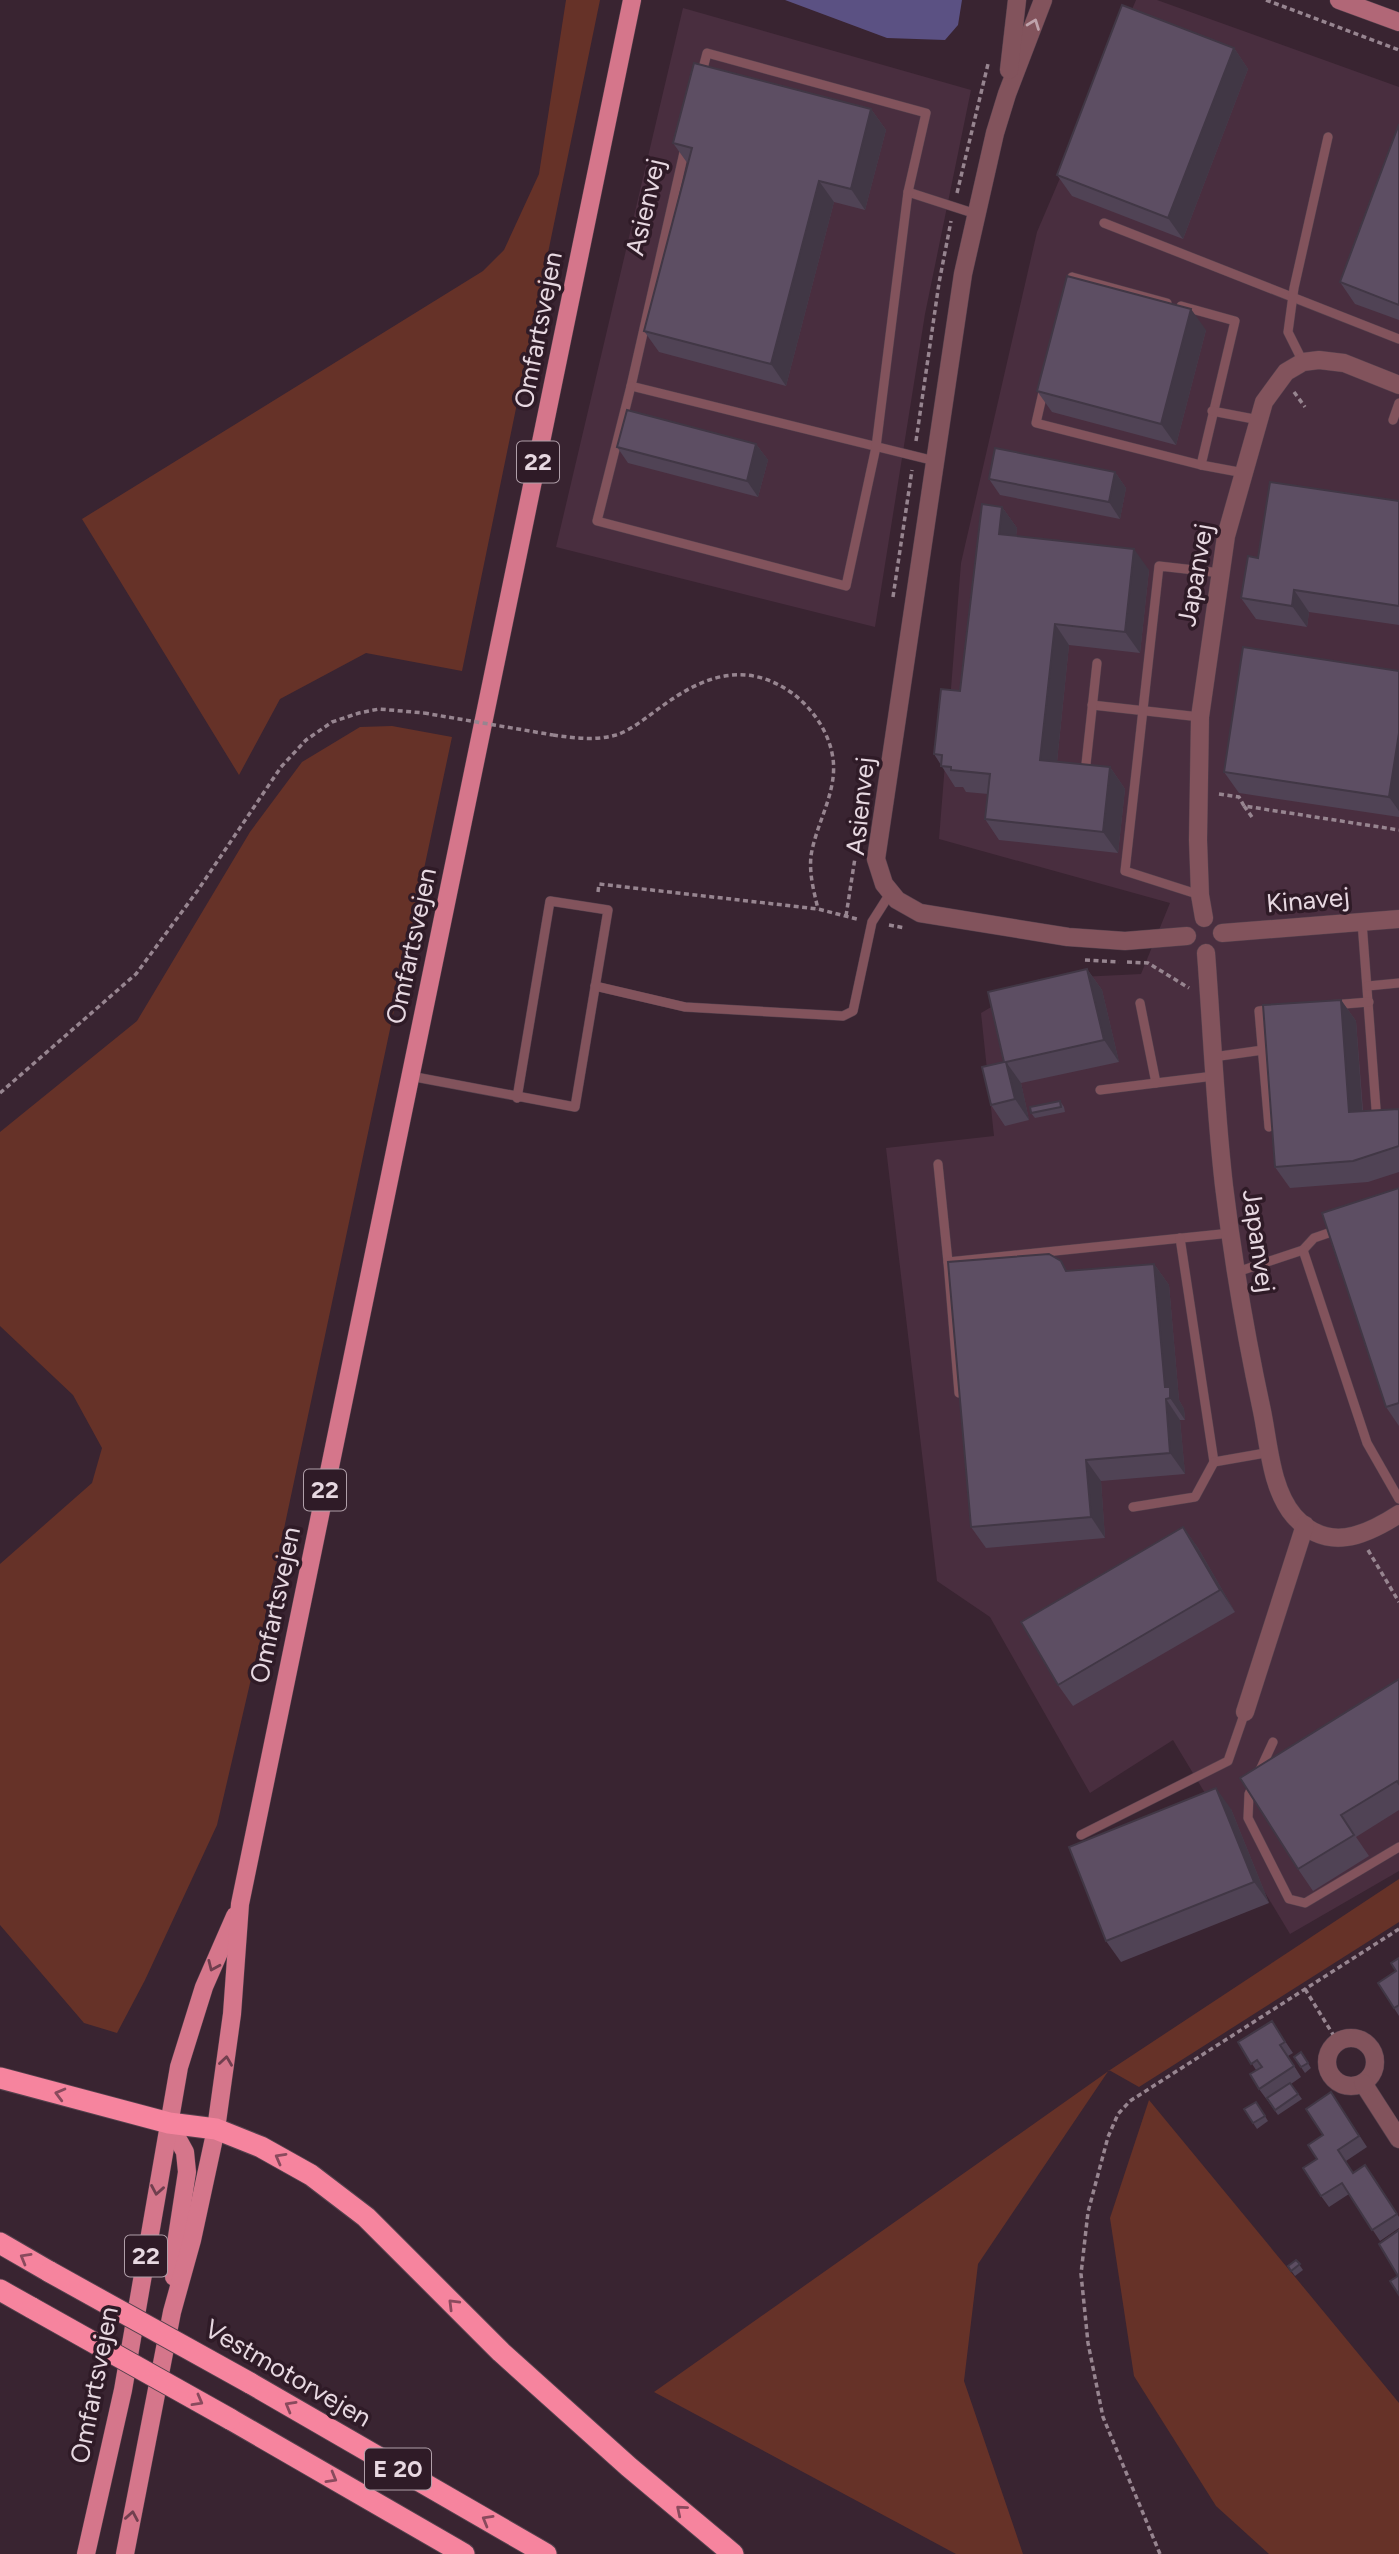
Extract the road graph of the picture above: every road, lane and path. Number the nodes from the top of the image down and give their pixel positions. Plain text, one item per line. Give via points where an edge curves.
1 (632, 0) edge
2 (1017, 0) edge
3 (1043, 0) edge
4 (1266, 0) edge
5 (1339, 0) edge
6 (1399, 22) edge
7 (1399, 50) edge
8 (698, 93) edge
9 (1007, 94) junction
10 (688, 133) edge
11 (1328, 137) dead end
12 (908, 192) junction
13 (976, 214) junction
14 (1104, 223) dead end
15 (1069, 290) edge
16 (1293, 299) junction
17 (1399, 339) edge
18 (1303, 362) junction
19 (1045, 383) edge
20 (1399, 385) edge
21 (631, 386) junction
22 (1399, 403) edge
23 (1212, 411) junction
24 (1259, 420) junction
25 (1393, 420) dead end
26 (876, 447) junction
27 (934, 461) junction
28 (1201, 465) junction
29 (1244, 472) junction
30 (1220, 573) junction
31 (1097, 663) dead end
32 (1093, 705) junction
33 (1143, 710) junction
34 (1200, 717) junction
35 (1086, 764) edge
36 (1199, 791) junction
37 (1244, 806) junction
38 (1252, 817) dead end
39 (1399, 830) edge
40 (891, 892) junction
41 (1200, 895) junction
42 (597, 908) junction
43 (1204, 918) junction
44 (1399, 919) edge
45 (1362, 922) junction
46 (1222, 933) junction
47 (1187, 936) junction
48 (1206, 953) junction
49 (1399, 984) edge
50 (595, 986) junction
51 (1368, 986) junction
52 (1369, 1002) junction
53 (1140, 1003) dead end
54 (1328, 1005) edge
55 (1287, 1008) edge
56 (1263, 1050) junction
57 (1213, 1057) junction
58 (410, 1076) junction
59 (1214, 1076) junction
60 (1156, 1083) junction
61 (1100, 1090) dead end
62 (0, 1093) edge
63 (517, 1098) junction
64 (1377, 1125) edge
65 (1269, 1127) edge
66 (938, 1164) dead end
67 (1351, 1226) edge
68 (1231, 1233) junction
69 (1180, 1238) junction
70 (1303, 1250) junction
71 (948, 1262) junction
72 (1237, 1272) junction
73 (959, 1393) edge
74 (1271, 1452) junction
75 (1214, 1461) junction
76 (1399, 1499) edge
77 (1133, 1507) dead end
78 (1399, 1514) edge
79 (1305, 1525) junction
80 (1359, 1536) junction
81 (1399, 1602) edge
82 (1245, 1712) joint
83 (1273, 1742) dead end
84 (1081, 1835) dead end
85 (1399, 1847) edge
86 (240, 1904) junction
87 (1399, 1929) edge
88 (1305, 1989) junction
89 (1337, 2041) junction
90 (0, 2078) edge
91 (1363, 2083) junction
92 (169, 2123) junction
93 (216, 2129) junction
94 (1399, 2139) edge
95 (0, 2244) edge
96 (0, 2291) edge
97 (172, 2312) junction
98 (122, 2390) junction
99 (86, 2554) edge
100 (97, 2554) edge
101 (125, 2554) edge
102 (464, 2554) edge
103 (546, 2554) edge
104 (733, 2554) edge
105 (1160, 2554) edge

1 - 58 main road, Omfartsvejen / 22
2 - 9 street, Asienvej
9 -> 3 street, Asienvej
4 - 7 path
5 - 6 main road
8 - 12 lane via 707,53 926,113
9 - 13 street, Asienvej
10 - 21 lane, Asienvej
11 - 16 lane
12 - 13 lane
12 - 26 lane
13 - 27 street, Asienvej
14 - 16 lane
15 - 23 lane via 1072,277 1235,321
16 - 17 lane
16 - 18 lane via 1288,332
18 - 20 street via 1344,363
18 - 24 street, Japanvej via 1286,372 1264,402
19 - 28 lane via 1035,423
21 - 26 lane
21 - 26 lane, Asienvej via 597,521 846,586
22 - 25 lane
23 - 24 lane
23 - 28 lane
24 - 29 street, Japanvej
26 - 27 lane
27 - 40 street, Asienvej via 876,859
28 - 29 lane
29 - 30 street, Japanvej
30 - 33 lane via 1159,566
30 - 34 street, Japanvej
31 - 32 lane
32 - 33 lane
32 - 35 lane
33 - 34 lane
33 - 41 lane via 1125,871
34 - 36 street, Japanvej
36 - 37 path via 1239,797
36 - 41 street, Japanvej
37 - 38 path
37 - 39 path
40 - 47 street, Asienvej via 920,913 1068,937 1125,941
40 - 50 lane via 872,922 853,1012 843,1016 685,1007
41 - 43 street, Japanvej
42 - 50 lane via 608,910
42 - 62 path, bridge via 599,884 818,909 811,856 832,783 833,755 823,728 803,702 778,683 728,674 680,693 618,735 590,740 379,709 332,722 306,740 281,767 136,974
42 - 63 lane via 550,901
43 - 46 street via 1216,922
43 - 47 street via 1191,923
44 - 45 street, Kinavej
45 - 46 street, Kinavej
45 - 51 lane
46 - 48 street via 1218,947
47 - 48 street via 1193,948
48 - 57 street, Japanvej
49 - 51 lane
50 - 63 lane via 575,1108
51 - 52 lane
52 - 54 lane
52 - 64 lane
53 - 60 lane
55 - 56 lane via 1259,1010
56 - 57 lane
56 - 65 lane
57 - 59 street, Japanvej
58 - 63 lane
58 - 86 main road, Omfartsvejen / 22
59 - 60 lane
59 - 68 street, Japanvej
60 - 61 lane
66 - 71 lane
67 - 70 lane via 1314,1238
68 - 69 lane
68 - 72 street, Japanvej
69 - 71 lane
69 - 75 lane
70 - 72 lane
70 - 76 lane via 1367,1443
71 - 73 lane
72 - 74 street, Japanvej
74 - 75 lane
74 - 79 street, Japanvej via 1279,1494
75 - 77 lane via 1195,1497
78 - 80 street, Japanvej
79 - 80 street, Japanvej via 1336,1538
79 - 82 street
80 - 81 path
82 - 84 lane via 1228,1761
83 - 85 lane via 1249,1794 1248,1818 1289,1899 1305,1903
86 -> 92 main road, Omfartsvejen / 22 via 204,1987 179,2067
93 -> 86 main road, Omfartsvejen / 22 via 232,2014
87 - 88 path
88 - 89 path
88 - 105 path via 1130,2101 1108,2137 1088,2212 1081,2274 1088,2343 1103,2417
89 - 91 street via 1327,2054 1332,2078 1347,2086
89 - 91 street via 1360,2039 1371,2049 1375,2064
92 -> 90 highway
91 - 94 street
92 - 93 highway
92 - 97 main road via 186,2152 187,2172 175,2250
92 -> 98 main road, Omfartsvejen / 22
93 - 97 main road, Omfartsvejen / 22
104 -> 93 highway via 501,2353 366,2217 311,2175
103 -> 95 highway, Vestmotorvejen / E 20, bridge
96 -> 102 highway, E 20, bridge
101 -> 97 main road, Omfartsvejen / 22
98 - 99 main road, Omfartsvejen / 22
98 - 100 main road

